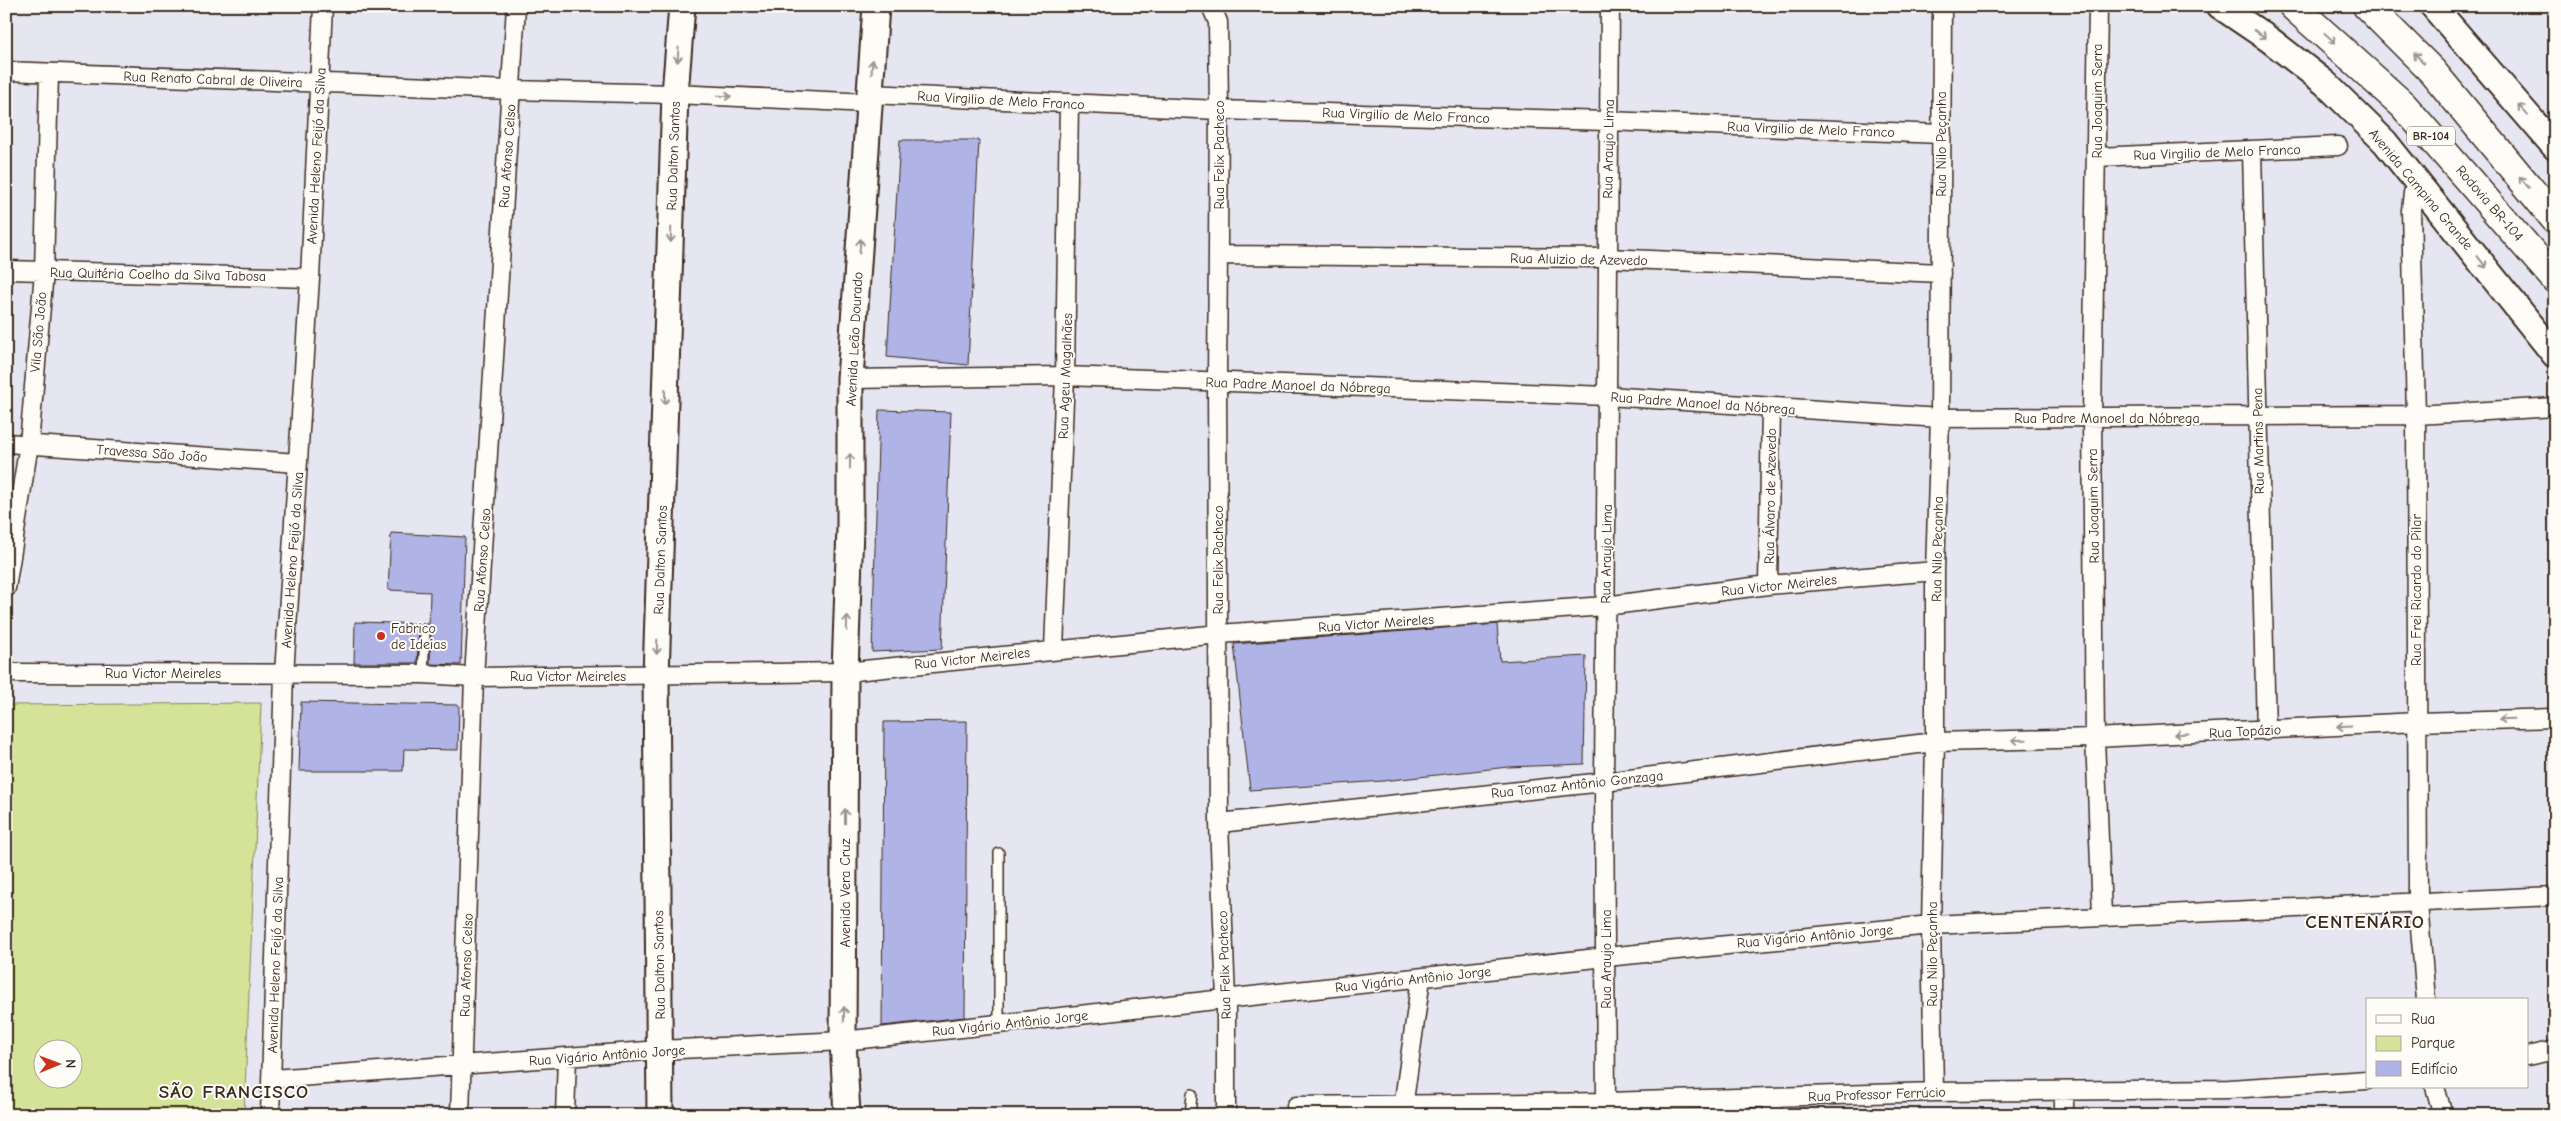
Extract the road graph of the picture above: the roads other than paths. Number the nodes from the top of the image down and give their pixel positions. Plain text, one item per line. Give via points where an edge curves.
1 (323, 6) edge
2 (516, 6) edge
3 (682, 6) edge
4 (876, 6) edge
5 (1211, 6) edge
6 (1610, 6) edge
7 (1942, 6) edge
8 (2098, 6) edge
9 (2220, 6) edge
10 (2293, 6) edge
11 (2367, 6) edge
12 (2433, 6) edge
13 (6, 71) edge
14 (49, 74) junction
15 (319, 82) junction
16 (511, 90) junction
17 (675, 94) junction
18 (870, 98) junction
19 (1069, 103) junction
20 (1219, 110) junction
21 (1608, 121) junction
22 (1942, 134) junction
23 (2338, 146) dead end
24 (2555, 147) edge
25 (2252, 152) junction
26 (2097, 157) junction
27 (2418, 181) junction
28 (2555, 219) edge
29 (1218, 255) junction
30 (1606, 258) junction
31 (6, 270) edge
32 (44, 272) junction
33 (1941, 273) junction
34 (310, 278) junction
35 (2555, 279) edge
36 (2555, 355) edge
37 (1066, 376) junction
38 (850, 379) junction
39 (1217, 382) junction
40 (1608, 396) junction
41 (2555, 407) edge
42 (1771, 408) junction
43 (2416, 416) junction
44 (1940, 418) junction
45 (2092, 418) junction
46 (2258, 418) junction
47 (6, 443) edge
48 (29, 444) junction
49 (298, 464) junction
50 (1935, 571) junction
51 (1768, 585) junction
52 (6, 588) edge
53 (1605, 606) junction
54 (425, 631) dead end
55 (1219, 634) junction
56 (1054, 649) junction
57 (6, 672) edge
58 (845, 672) junction
59 (284, 674) junction
60 (423, 674) junction
61 (656, 676) junction
62 (474, 677) junction
63 (2555, 718) edge
64 (2417, 722) junction
65 (2266, 731) junction
66 (2095, 738) junction
67 (1935, 742) junction
68 (1604, 782) junction
69 (1219, 823) junction
70 (999, 853) dead end
71 (2555, 896) edge
72 (2418, 903) junction
73 (2102, 915) junction
74 (1931, 925) junction
75 (1606, 957) junction
76 (1421, 978) junction
77 (2426, 998) edge
78 (1226, 999) junction
79 (999, 1025) junction
80 (844, 1041) junction
81 (660, 1050) junction
82 (2555, 1050) edge
83 (2528, 1056) edge
84 (567, 1057) junction
85 (462, 1065) junction
86 (272, 1079) junction
87 (2366, 1080) edge
88 (2435, 1088) edge
89 (1934, 1092) junction
90 (2064, 1092) junction
91 (1192, 1094) dead end
92 (1772, 1097) junction
93 (1606, 1102) junction
94 (1296, 1106) dead end
95 (1402, 1110) edge
96 (270, 1115) edge
97 (460, 1115) edge
98 (565, 1115) edge
99 (660, 1115) edge
100 (847, 1115) edge
101 (1190, 1115) edge
102 (1226, 1115) edge
103 (1773, 1115) edge
104 (2064, 1115) edge
105 (2443, 1115) edge

1 - 15 street, Avenida Heleno Feijó da Silva
2 - 16 street, Rua Afonso Celso
3 -> 17 main road, Rua Dalton Santos
18 -> 4 main road, Avenida Leão Dourado
5 - 20 street, Rua Felix Pacheco via 1218,22
6 - 21 street, Rua Araujo Lima
7 - 22 street, Rua Nilo Peçanha
8 - 26 street, Rua Joaquim Serra
9 -> 27 main road, Avenida Campina Grande via 2325,83 2385,142
10 -> 35 highway, Rodovia BR-104 / BR-104 via 2403,105
28 -> 11 highway, BR-104 via 2432,71
24 -> 12 main road
13 - 14 street, Rua Renato Cabral de Oliveira
14 - 15 street, Rua Renato Cabral de Oliveira
14 - 32 street, Vila São João
15 - 16 street, Rua Renato Cabral de Oliveira
15 - 34 street, Avenida Heleno Feijó da Silva
16 - 17 street, Rua Renato Cabral de Oliveira
16 - 62 street, Rua Afonso Celso
17 -> 18 street, Rua Renato Cabral de Oliveira
17 -> 61 main road, Rua Dalton Santos
18 - 19 street, Rua Virgilio de Melo Franco
38 -> 18 main road, Avenida Leão Dourado
19 - 20 street, Rua Virgilio de Melo Franco
19 - 37 street, Rua Ageu Magalhães
20 - 21 street, Rua Virgilio de Melo Franco
20 - 29 street, Rua Felix Pacheco
21 - 22 street, Rua Virgilio de Melo Franco
21 - 30 street, Rua Araujo Lima
22 - 33 street, Rua Nilo Peçanha
23 - 25 street, Rua Virgilio de Melo Franco
25 - 26 street, Rua Virgilio de Melo Franco
25 - 46 street, Rua Martins Pena
26 - 45 street, Rua Joaquim Serra
27 -> 36 main road, Avenida Campina Grande
27 - 43 street, Rua Frei Ricardo do Pilar via 2411,210
29 - 30 street, Rua Aluizio de Azevedo
29 - 39 street, Rua Felix Pacheco
30 - 33 street, Rua Aluizio de Azevedo
30 - 40 street, Rua Araujo Lima
31 - 32 street, Rua Quitéria Coelho da Silva Tabosa
32 - 34 street, Rua Quitéria Coelho da Silva Tabosa
32 - 48 street, Vila São João
33 - 44 street, Rua Nilo Peçanha
34 - 49 street, Avenida Heleno Feijó da Silva
37 - 38 street, Rua Padre Manoel da Nóbrega
37 - 39 street, Rua Padre Manoel da Nóbrega
37 - 56 street, Rua Ageu Magalhães
58 -> 38 main road, Avenida Leão Dourado via 850,528
39 - 40 street, Rua Padre Manoel da Nóbrega
39 - 55 street, Rua Felix Pacheco
40 - 42 street, Rua Padre Manoel da Nóbrega
40 - 53 street, Rua Araujo Lima
41 - 43 street, Rua Padre Manoel da Nóbrega
42 - 44 street, Rua Padre Manoel da Nóbrega
42 - 51 street, Rua Álvaro de Azevedo
43 - 46 street, Rua Padre Manoel da Nóbrega
43 - 64 street, Rua Frei Ricardo do Pilar
44 - 45 street, Rua Padre Manoel da Nóbrega
44 - 50 street, Rua Nilo Peçanha
45 - 46 street, Rua Padre Manoel da Nóbrega
45 - 66 street, Rua Joaquim Serra
46 - 65 street, Rua Martins Pena
47 - 48 street, Travessa São João
48 - 49 street, Travessa São João
48 - 52 street, Vila São João
49 - 59 street, Avenida Heleno Feijó da Silva
50 - 51 street, Rua Victor Meireles
50 - 67 street, Rua Nilo Peçanha
51 - 53 street, Rua Victor Meireles
53 - 55 street, Rua Victor Meireles
53 - 68 street, Rua Araujo Lima
54 - 60 lane
55 - 56 street, Rua Victor Meireles
55 - 69 street, Rua Felix Pacheco
56 - 58 street, Rua Victor Meireles
57 - 59 street, Rua Victor Meireles
58 - 61 street, Rua Victor Meireles
80 -> 58 main road, Avenida Vera Cruz
59 - 60 street, Rua Victor Meireles
59 - 86 street, Avenida Heleno Feijó da Silva
60 - 62 street, Rua Victor Meireles
61 - 62 street, Rua Victor Meireles
61 - 81 main road, Rua Dalton Santos
62 - 85 street, Rua Afonso Celso
63 -> 64 street, Rua Topázio
64 -> 65 street, Rua Topázio
64 - 72 street, Rua Frei Ricardo do Pilar
65 -> 66 street, Rua Topázio
66 -> 67 street, Rua Topázio
66 - 73 street, Rua Joaquim Serra
67 - 68 street, Rua Tomaz Antônio Gonzaga
67 - 74 street, Rua Nilo Peçanha
68 - 69 street, Rua Tomaz Antônio Gonzaga
68 - 75 street, Rua Araujo Lima
69 - 78 street, Rua Felix Pacheco
70 - 79 lane
71 - 72 street, Rua Vigário Antônio Jorge
72 - 73 street, Rua Vigário Antônio Jorge
72 - 77 street, Rua Frei Ricardo do Pilar
73 - 74 street, Rua Vigário Antônio Jorge
74 - 75 street, Rua Vigário Antônio Jorge
74 - 89 street, Rua Nilo Peçanha
75 - 76 street, Rua Vigário Antônio Jorge
75 - 93 street, Rua Araujo Lima
76 - 78 street, Rua Vigário Antônio Jorge
76 - 95 street
78 - 79 street, Rua Vigário Antônio Jorge
78 - 102 street, Rua Felix Pacheco
79 - 80 street, Rua Vigário Antônio Jorge
80 - 81 street, Rua Vigário Antônio Jorge
80 - 100 main road, Avenida Vera Cruz
81 - 84 street, Rua Vigário Antônio Jorge
81 - 99 main road, Rua Dalton Santos
82 - 83 street
84 - 85 street, Rua Vigário Antônio Jorge
84 - 98 street
85 - 86 street, Rua Vigário Antônio Jorge
85 - 97 street, Rua Afonso Celso
86 - 96 street, Avenida Heleno Feijó da Silva
87 - 90 street, Rua Professor Ferrúcio via 2229,1089
88 - 105 street
89 - 90 street, Rua Professor Ferrúcio
89 - 92 street, Rua Professor Ferrúcio
90 - 104 street
91 - 101 lane
92 - 93 street, Rua Professor Ferrúcio
92 - 103 street
93 - 95 street, Rua Professor Ferrúcio
94 - 95 street, Rua Professor Ferrúcio

